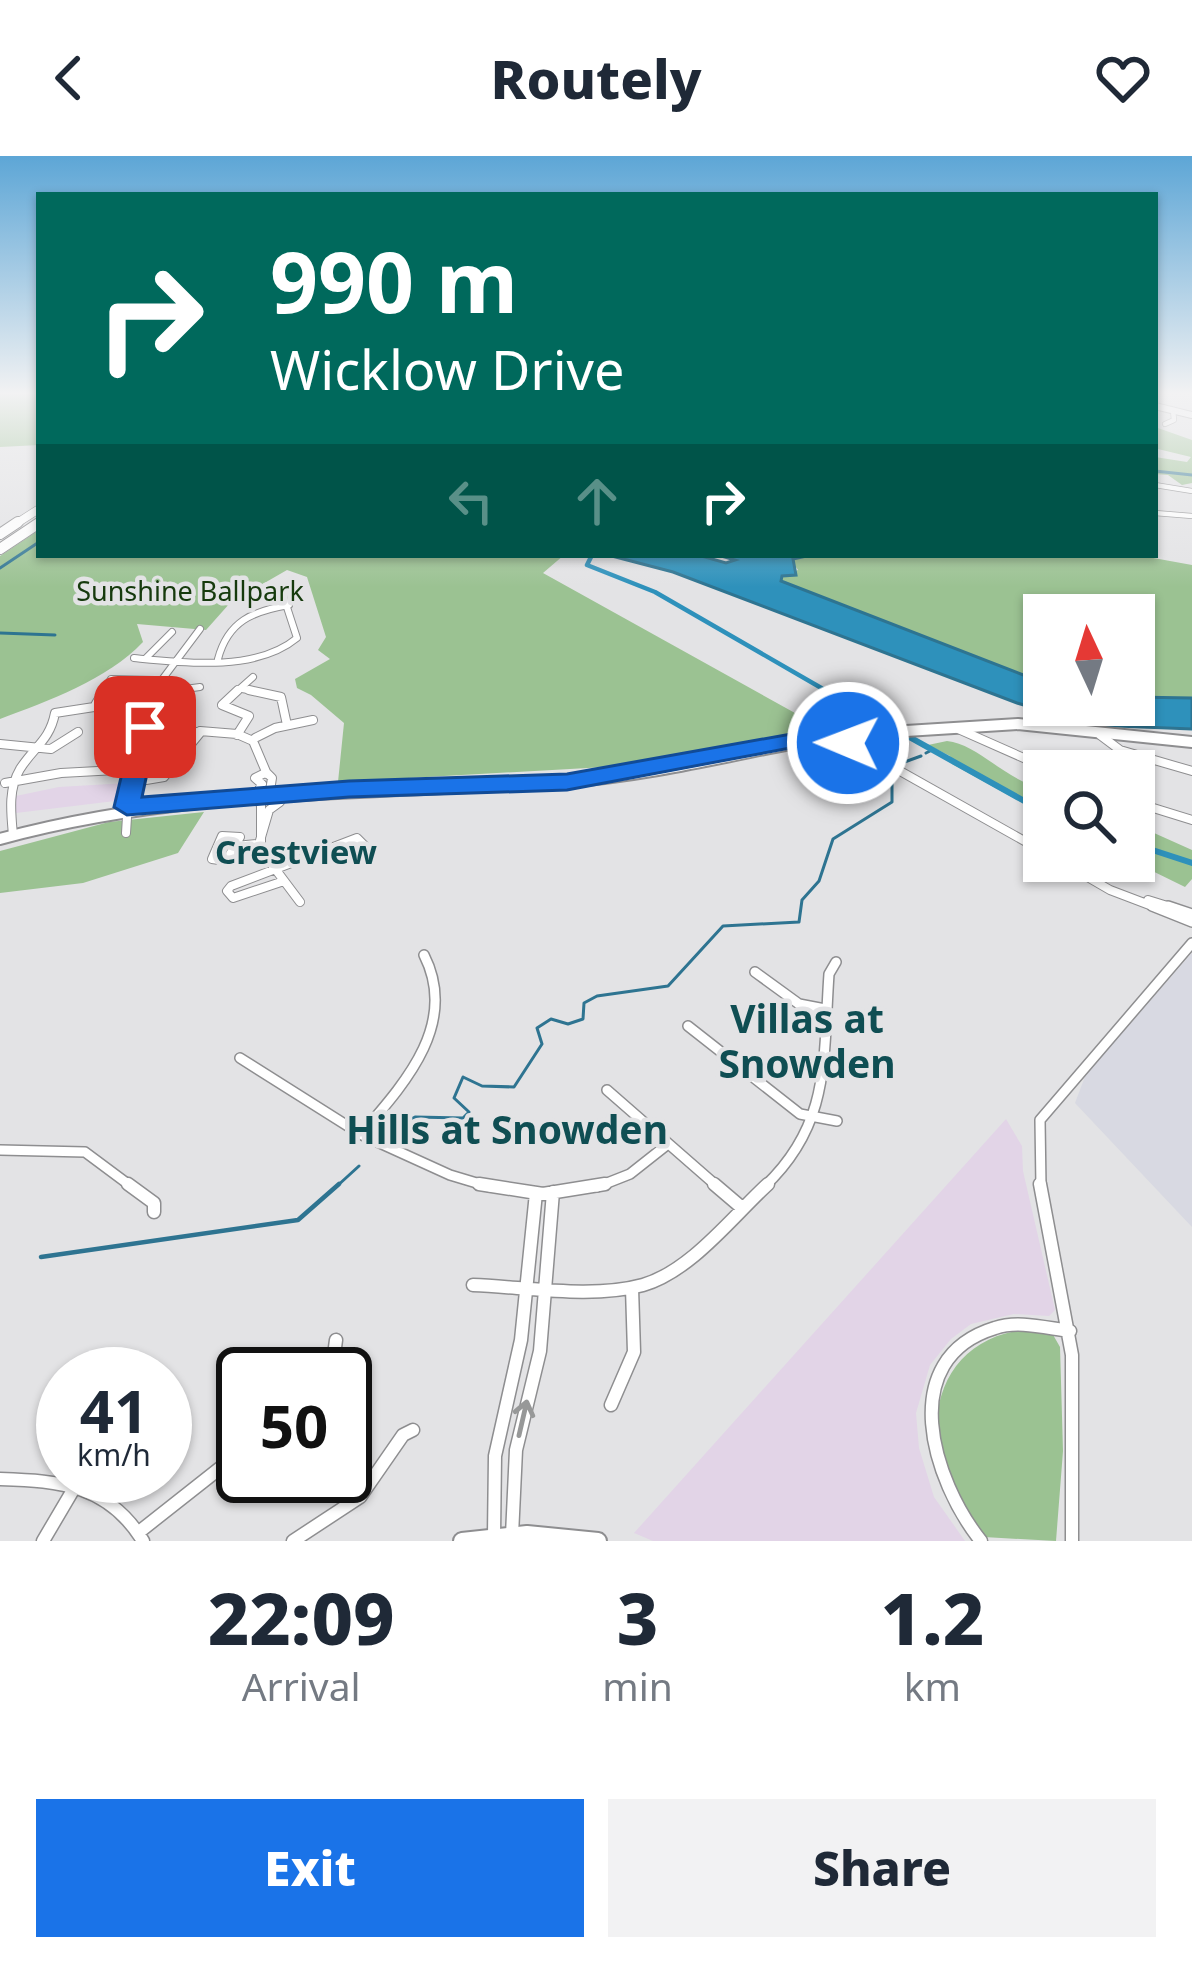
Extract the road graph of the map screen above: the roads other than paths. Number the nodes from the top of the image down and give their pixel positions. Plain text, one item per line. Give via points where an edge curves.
1 (1158, 485) edge
2 (1192, 491) edge
3 (36, 502) edge
4 (1158, 513) edge
5 (1192, 516) edge
6 (36, 518) edge
7 (0, 525) edge
8 (0, 541) edge
9 (281, 589) dead end
10 (289, 605) junction
11 (200, 629) dead end
12 (172, 632) dead end
13 (134, 658) dead end
14 (145, 659) junction
15 (218, 659) junction
16 (169, 662) junction
17 (253, 677) dead end
18 (151, 680) junction
19 (200, 687) dead end
20 (240, 688) junction
21 (152, 694) junction
22 (313, 720) dead end
23 (287, 725) junction
24 (952, 726) junction
25 (200, 731) junction
26 (78, 732) dead end
27 (237, 735) junction
28 (1100, 735) junction
29 (255, 738) junction
30 (844, 739) junction
31 (1192, 742) edge
32 (0, 744) edge
33 (141, 744) junction
34 (30, 751) junction
35 (776, 751) junction
36 (872, 756) junction
37 (1023, 758) edge
38 (135, 769) junction
39 (1192, 771) edge
40 (265, 778) junction
41 (2, 783) edge
42 (266, 801) junction
43 (1155, 809) edge
44 (127, 810) junction
45 (1192, 820) edge
46 (126, 833) dead end
47 (1023, 838) edge
48 (1023, 839) edge
49 (4, 840) edge
50 (259, 844) junction
51 (236, 846) dead end
52 (327, 850) dead end
53 (273, 871) junction
54 (284, 881) junction
55 (1101, 882) edge
56 (300, 902) dead end
57 (1192, 918) edge
58 (1192, 943) edge
59 (424, 955) dead end
60 (836, 962) dead end
61 (755, 972) dead end
62 (825, 1009) junction
63 (688, 1026) dead end
64 (240, 1058) dead end
65 (607, 1090) dead end
66 (817, 1118) junction
67 (837, 1121) dead end
68 (362, 1134) junction
69 (668, 1144) junction
70 (0, 1150) edge
71 (536, 1192) junction
72 (554, 1192) junction
73 (741, 1207) junction
74 (154, 1212) dead end
75 (472, 1285) dead end
76 (528, 1287) junction
77 (548, 1287) junction
78 (632, 1288) junction
79 (1070, 1330) junction
80 (336, 1340) dead end
81 (335, 1347) edge
82 (610, 1405) dead end
83 (413, 1430) dead end
84 (216, 1473) edge
85 (0, 1479) edge
86 (36, 1482) edge
87 (66, 1503) edge
88 (117, 1503) edge
89 (141, 1537) edge
90 (503, 1538) edge
91 (44, 1541) edge
92 (293, 1541) edge
93 (462, 1541) edge
94 (598, 1541) edge
95 (981, 1541) edge
96 (1072, 1541) edge

1 - 2 street
3 - 7 highway
4 - 5 street
6 - 8 highway
9 - 10 street
10 - 15 street via 242,616
10 - 15 street via 297,638 290,647
11 - 16 street
12 - 14 street
13 - 14 street
14 - 16 street
15 - 16 street
16 - 18 street
17 - 20 street
18 - 21 street
18 - 33 street via 113,742
18 - 34 street via 111,679 94,706 57,712
19 - 21 street
20 - 23 street via 281,697
20 - 27 street via 221,706 249,716
21 - 33 street
22 - 23 street
23 - 29 street
24 - 28 main road via 1035,725
24 - 30 main road
24 - 37 street
25 - 25 street via 158,731 146,780 164,777
25 - 27 street
26 - 34 street via 63,747
27 - 29 street
28 - 31 main road
28 - 39 street via 1120,750
29 - 40 street
30 - 35 main road
30 - 36 street
30 - 42 main road via 586,780 349,789
30 - 47 street
32 - 34 street
33 - 38 street
34 - 41 street
35 - 36 main road via 825,745
35 - 42 main road via 581,786
36 - 48 street
38 - 41 street
38 - 44 street
40 - 42 street
40 - 42 street
41 - 49 street
42 - 44 main road
42 - 50 street
42 - 50 street
43 - 45 street
44 - 46 street
44 - 49 main road
50 - 51 street
50 - 53 street
52 - 53 street
53 - 54 street
53 - 54 street via 232,886 230,897
54 - 56 street
55 - 57 street
58 - 79 street via 1034,1137
59 - 68 street via 439,990 429,1034
60 - 62 street
61 - 62 street via 799,1004
62 - 66 street
63 - 66 street via 800,1114
64 - 68 street
65 - 69 street
66 - 67 street
66 - 73 street via 798,1151
68 - 71 street via 448,1178
69 - 72 street via 617,1178
69 - 73 street
70 - 74 street via 86,1152 154,1203
71 - 72 street
71 - 76 street
72 - 77 street
73 - 78 street via 670,1274
75 - 76 street
76 - 77 street
76 - 90 street via 495,1456
77 - 78 street
90 -> 77 street
78 - 82 street via 634,1352
79 - 95 street via 989,1330 952,1353 935,1384 928,1424 938,1470
79 - 96 street via 1078,1449
80 - 81 street
83 - 92 street via 360,1497
84 - 89 street
85 - 86 street
87 - 91 street
88 - 89 street
90 - 93 main road
90 - 94 main road

